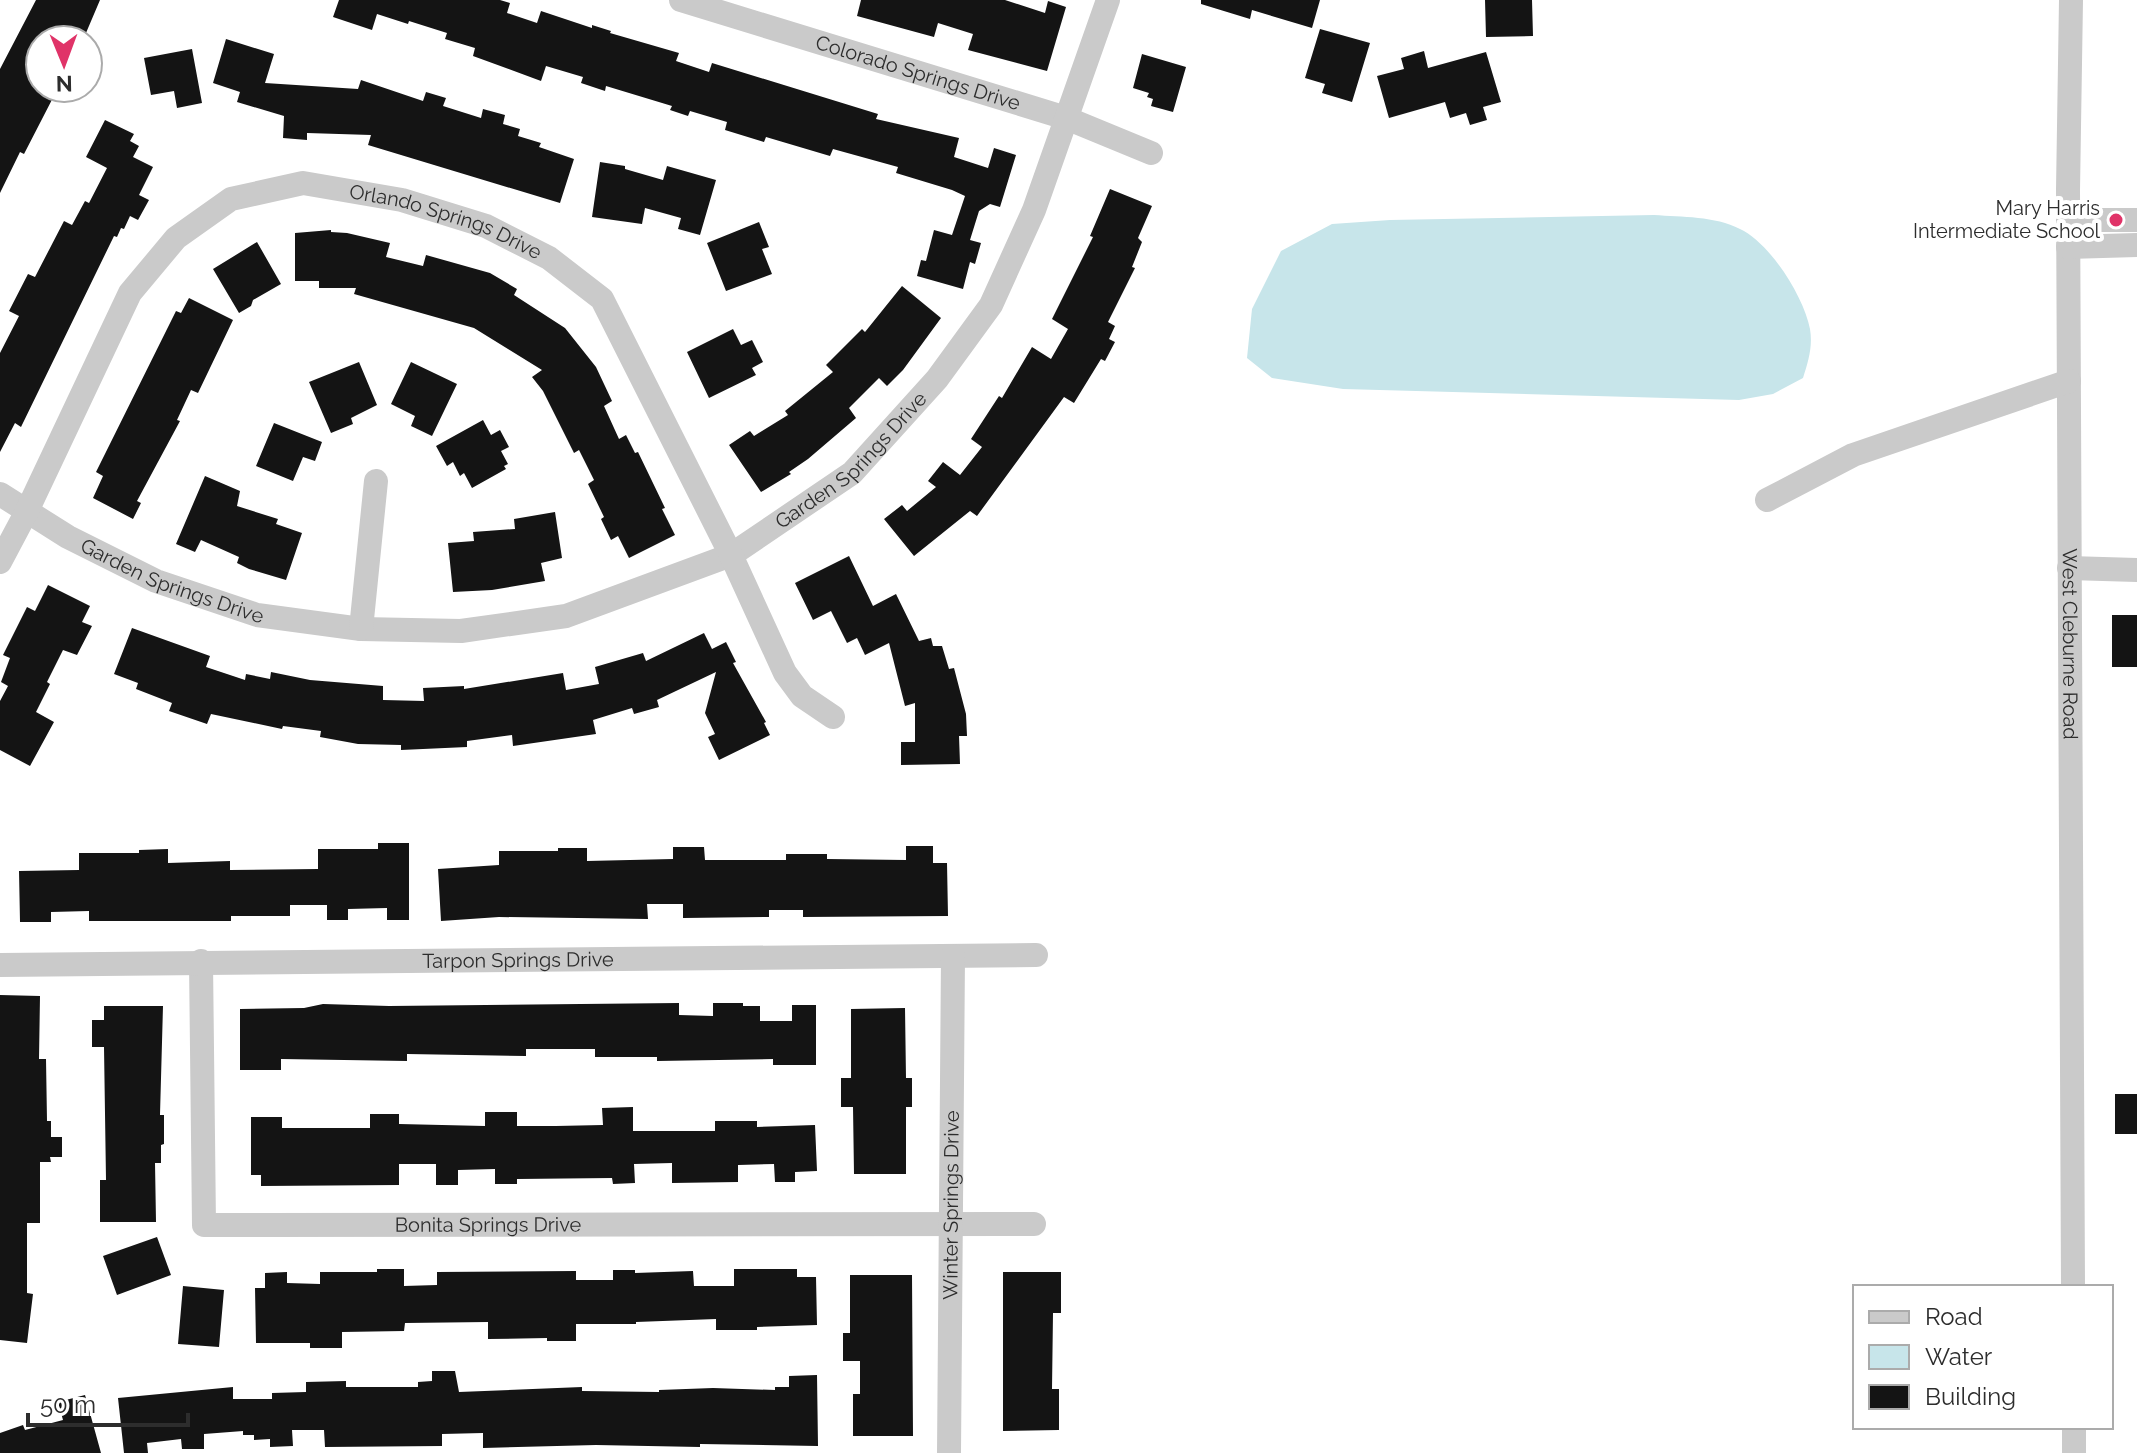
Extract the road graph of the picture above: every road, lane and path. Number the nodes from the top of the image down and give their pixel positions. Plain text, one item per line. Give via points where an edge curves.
1 (681, 0) edge
2 (1108, 0) edge
3 (2071, 0) edge
4 (1066, 118) junction
5 (1151, 153) dead end
6 (2068, 220) junction
7 (2137, 220) edge
8 (2137, 245) edge
9 (2068, 247) junction
10 (2069, 381) junction
11 (376, 481) dead end
12 (0, 494) edge
13 (1767, 500) dead end
14 (27, 511) junction
15 (731, 555) junction
16 (0, 562) edge
17 (2069, 568) junction
18 (2137, 570) edge
19 (361, 629) junction
20 (833, 717) dead end
21 (1036, 955) dead end
22 (953, 956) junction
23 (201, 961) junction
24 (0, 965) edge
25 (952, 1224) junction
26 (1034, 1224) dead end
27 (2073, 1285) edge
28 (2074, 1429) edge
29 (949, 1453) edge
30 (2074, 1453) edge

1 - 4 street, Colorado Springs Drive
2 - 4 street, Garden Springs Drive
3 - 6 street, West Cleburne Road
4 - 5 street, Colorado Springs Drive
4 - 15 street, Garden Springs Drive via 1034,210 991,305 937,379 852,473
6 - 7 street
6 - 9 street, West Cleburne Road
8 - 9 street
9 - 10 street, West Cleburne Road
10 - 13 street via 1853,455
10 - 17 street, West Cleburne Road
11 - 19 street
12 - 14 street, Garden Springs Drive
14 - 15 street, Orlando Springs Drive via 130,293 166,249 231,199 303,183 402,200 486,226 549,258 602,299
14 - 16 street, Orlando Springs Drive
14 - 19 street, Garden Springs Drive via 156,581 257,615
15 - 19 street, Garden Springs Drive via 566,616 461,631
15 - 20 street, Orlando Springs Drive via 785,673 802,696
17 - 18 street
17 - 27 street, West Cleburne Road
21 - 22 street, Tarpon Springs Drive
22 - 23 street, Tarpon Springs Drive
22 - 25 street, Winter Springs Drive
23 - 24 street, Tarpon Springs Drive
23 - 25 street, Bonita Springs Drive via 204,1225
25 - 26 street, Bonita Springs Drive
25 - 29 street, Winter Springs Drive
28 - 30 street

